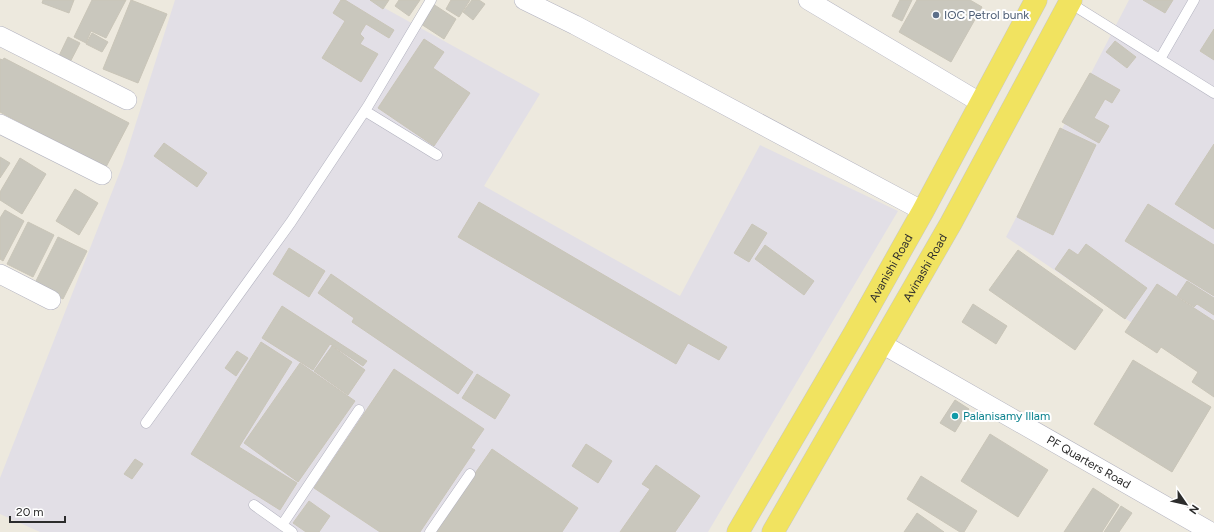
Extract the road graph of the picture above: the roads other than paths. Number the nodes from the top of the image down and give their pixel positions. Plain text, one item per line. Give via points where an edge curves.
1 (430, 0) edge
2 (524, 0) edge
3 (808, 0) edge
4 (1036, 0) edge
5 (1194, 0) edge
6 (1070, 1) edge
7 (0, 36) edge
8 (1160, 59) junction
9 (1214, 93) edge
10 (127, 100) dead end
11 (981, 103) junction
12 (365, 111) junction
13 (0, 124) edge
14 (437, 156) dead end
15 (102, 175) dead end
16 (923, 211) junction
17 (0, 274) edge
18 (51, 300) dead end
19 (882, 344) junction
20 (360, 410) dead end
21 (146, 423) dead end
22 (470, 474) dead end
23 (254, 505) dead end
24 (282, 525) junction
25 (292, 532) edge
26 (430, 532) edge
27 (738, 532) edge
28 (773, 532) edge
29 (1211, 532) edge

1 - 12 lane
2 - 16 street
3 - 11 street
4 - 11 main road, Avanishi Road
5 - 8 lane
6 - 8 lane
6 - 19 main road, Avinashi Road via 951,223
7 - 10 street
8 - 9 lane
11 - 16 main road, Avanishi Road
12 - 14 lane
12 - 21 lane via 291,222
13 - 15 street
16 - 27 main road, Avanishi Road
17 - 18 street
19 - 28 main road, Avinashi Road
19 - 29 street, PF Quarters Road
20 - 24 lane
22 - 26 lane
23 - 24 lane
24 - 25 lane

